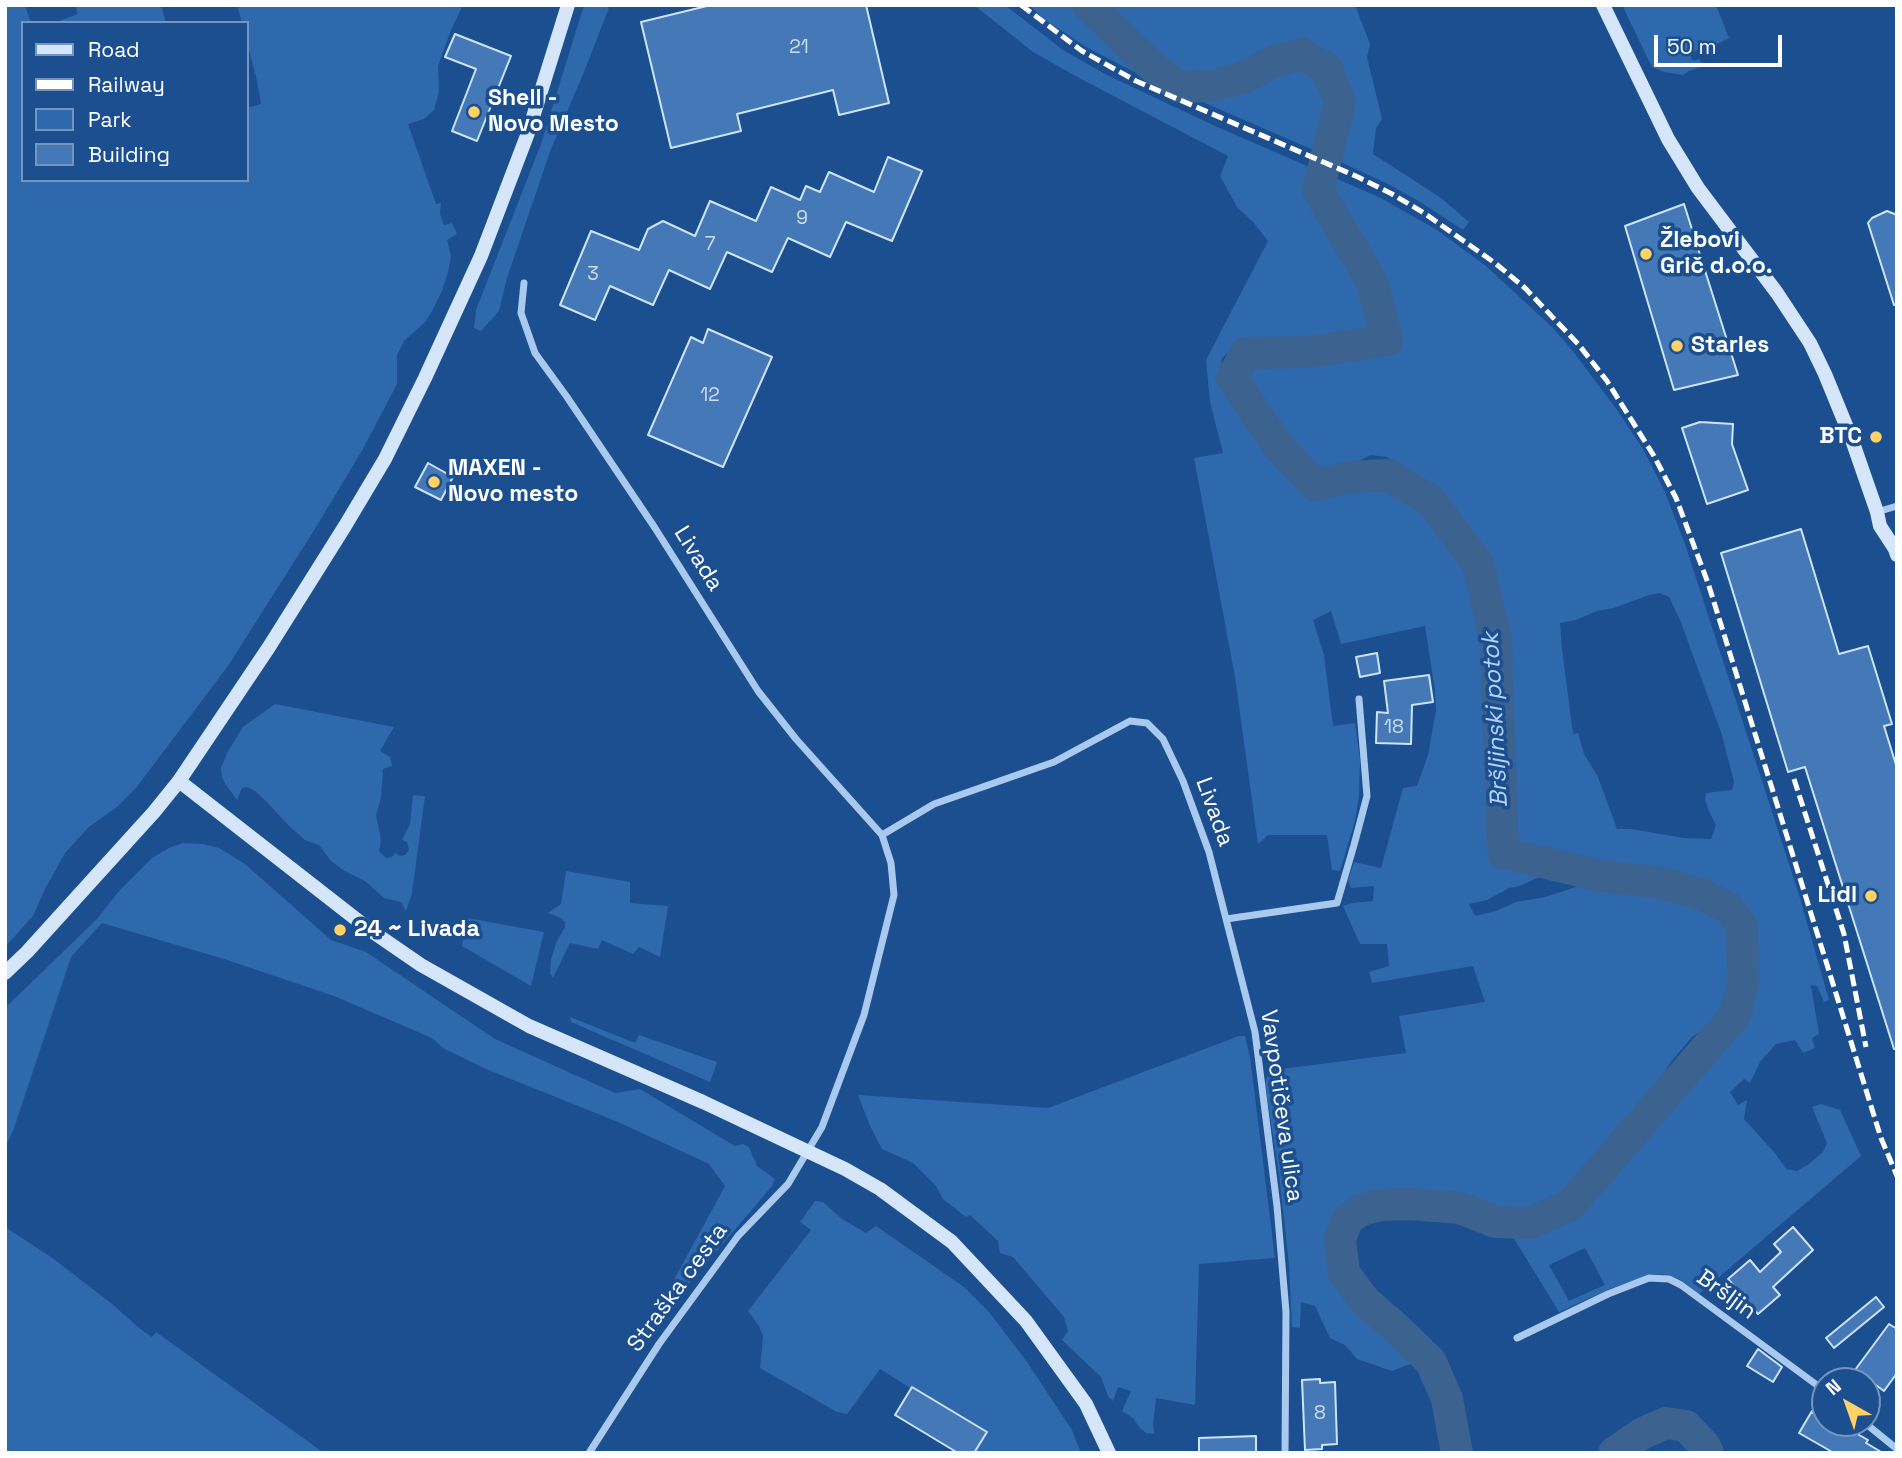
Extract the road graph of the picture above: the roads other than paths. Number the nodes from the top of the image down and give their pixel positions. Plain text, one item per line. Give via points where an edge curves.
1 (568, 5) edge
2 (1603, 5) edge
3 (524, 284) dead end
4 (1897, 506) edge
5 (1877, 512) junction
6 (1897, 555) edge
7 (1359, 699) dead end
8 (178, 780) junction
9 (882, 835) junction
10 (1226, 919) junction
11 (5, 972) edge
12 (806, 1152) junction
13 (1517, 1338) dead end
14 (1811, 1381) edge
15 (1881, 1436) edge
16 (1897, 1450) edge
17 (589, 1453) edge
18 (1109, 1453) edge
19 (1285, 1453) edge

1 - 8 street via 528,133 481,256 408,413 326,557
2 - 5 street via 1680,159 1810,343
3 - 9 street, Livada via 521,313 535,353 655,528 758,691
4 - 5 street
5 - 6 street
7 - 10 street via 1367,796 1337,903
8 - 11 street via 154,812
8 - 12 street via 421,965 529,1026
9 - 10 street, Livada via 934,804 1054,762 1130,721 1147,723 1163,739 1183,781 1209,852
9 - 12 street, Livada via 894,895 888,926 864,1015 821,1127
10 - 19 street, Vavpotičeva ulica via 1255,1032 1277,1206 1286,1312
12 - 17 street, Straška cesta via 788,1184 738,1236 659,1344
12 - 18 street via 880,1189 952,1242 1026,1321 1086,1404
13 - 14 street, Bršljin via 1649,1278 1669,1279
15 - 16 street

